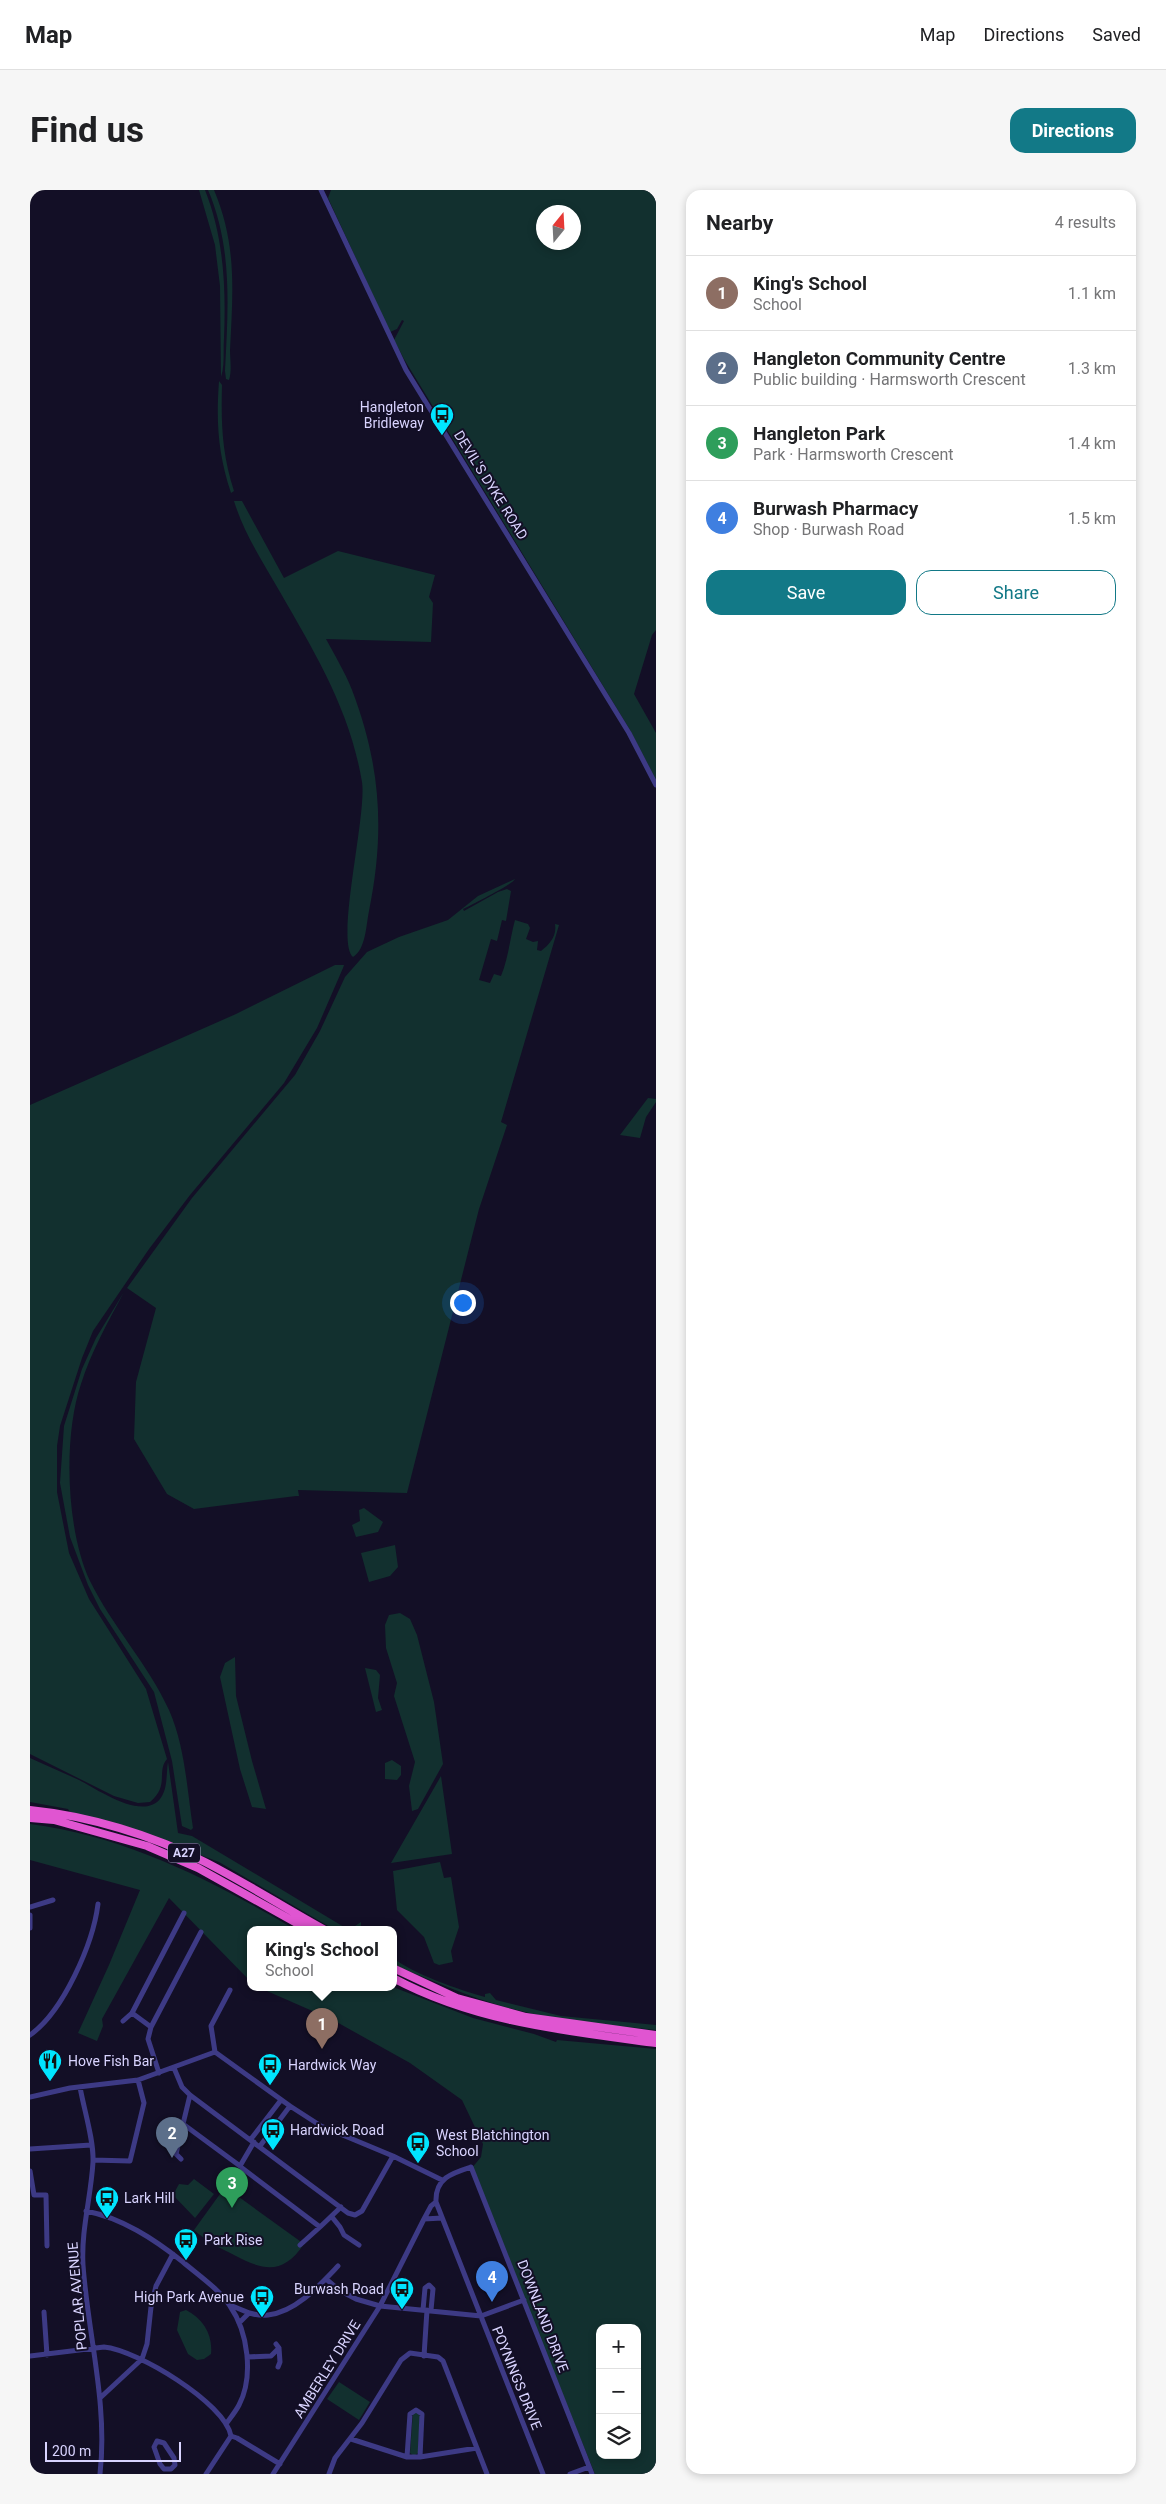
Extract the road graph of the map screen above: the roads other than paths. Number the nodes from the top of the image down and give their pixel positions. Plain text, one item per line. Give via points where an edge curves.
1 (321, 190) edge
2 (656, 785) edge
3 (30, 1810) edge
4 (30, 1818) edge
5 (53, 1900) dead end
6 (98, 1904) dead end
7 (30, 1907) edge
8 (184, 1913) dead end
9 (30, 1915) edge
10 (302, 1926) edge
11 (318, 1926) edge
12 (30, 1928) edge
13 (201, 1932) dead end
14 (397, 1970) edge
15 (397, 1980) edge
16 (230, 1990) dead end
17 (132, 2013) junction
18 (123, 2021) dead end
19 (151, 2027) junction
20 (656, 2035) edge
21 (30, 2036) edge
22 (656, 2043) edge
23 (215, 2052) junction
24 (174, 2068) junction
25 (159, 2073) junction
26 (138, 2080) junction
27 (80, 2087) junction
28 (190, 2095) junction
29 (30, 2097) edge
30 (281, 2100) junction
31 (290, 2106) junction
32 (183, 2124) junction
33 (253, 2140) junction
34 (91, 2144) junction
35 (260, 2146) junction
36 (30, 2149) edge
37 (393, 2156) junction
38 (181, 2159) dead end
39 (93, 2160) junction
40 (242, 2168) dead end
41 (30, 2170) edge
42 (442, 2180) junction
43 (436, 2202) junction
44 (341, 2207) junction
45 (86, 2211) junction
46 (332, 2217) junction
47 (442, 2218) junction
48 (424, 2219) junction
49 (320, 2227) junction
50 (300, 2244) dead end
51 (359, 2245) dead end
52 (47, 2246) dead end
53 (173, 2254) junction
54 (338, 2266) dead end
55 (326, 2280) junction
56 (524, 2300) junction
57 (230, 2305) junction
58 (380, 2306) junction
59 (427, 2310) junction
60 (44, 2312) dead end
61 (249, 2313) junction
62 (481, 2316) junction
63 (239, 2323) junction
64 (93, 2348) junction
65 (47, 2355) junction
66 (30, 2356) edge
67 (271, 2356) junction
68 (424, 2356) junction
69 (247, 2357) junction
70 (142, 2360) junction
71 (100, 2398) junction
72 (226, 2424) junction
73 (231, 2436) junction
74 (351, 2438) junction
75 (477, 2448) junction
76 (407, 2457) junction
77 (420, 2457) junction
78 (280, 2464) junction
79 (589, 2467) junction
80 (172, 2471) edge
81 (100, 2474) edge
82 (206, 2474) edge
83 (273, 2474) edge
84 (328, 2474) edge
85 (487, 2474) edge
86 (543, 2474) edge
87 (570, 2474) edge
88 (592, 2474) edge

1 - 2 street, DEVIL'S DYKE ROAD via 406,370 630,733
3 - 11 highway, A27 via 56,1812 151,1839 204,1861
4 - 10 highway, A27 via 54,1820 147,1846 198,1868
5 - 7 street
6 - 21 street via 89,1942 69,1984 41,2027
8 - 17 street
9 - 12 street
13 - 19 street
14 - 20 highway via 456,1998 526,2017
15 - 22 highway via 453,2005 522,2024
16 - 23 street via 211,2026
17 - 18 street
17 - 19 street
19 - 25 street via 148,2039
23 - 24 street
23 - 30 street
24 - 25 street
24 - 28 street via 182,2087
25 - 26 street
26 - 27 street
26 - 39 street via 144,2103 130,2161
27 - 29 street
27 - 34 street, POPLAR AVENUE
28 - 32 street
28 - 33 street
30 - 31 street
30 - 33 street
31 - 35 street
31 - 37 street via 321,2126
32 - 33 street via 240,2166
32 - 38 street via 176,2154
33 - 35 street
34 - 36 street
34 - 39 street, POPLAR AVENUE
35 - 44 street
37 - 42 street
37 - 44 street via 362,2212 355,2215
39 - 45 street, POPLAR AVENUE
40 - 49 street
41 - 52 street via 34,2195 46,2195
42 - 43 street
42 - 56 street, DOWNLAND DRIVE via 450,2173 471,2167
43 - 47 street, POYNINGS DRIVE
43 - 48 street, AMBERLEY DRIVE
44 - 46 street
45 - 53 street via 113,2218
45 - 64 street, POPLAR AVENUE via 83,2265
46 - 49 street
46 - 51 street via 344,2235
47 - 48 street
47 - 62 street, POYNINGS DRIVE
48 - 58 street, AMBERLEY DRIVE
49 - 50 street
53 - 57 street
53 - 70 street via 156,2286
54 - 55 street
55 - 58 street via 356,2299
55 - 61 street via 299,2302 281,2311 269,2315
56 - 62 street
56 - 79 street, DOWNLAND DRIVE
57 - 61 street
57 - 63 street
58 - 59 street
58 - 78 street, AMBERLEY DRIVE
59 - 62 street
59 - 68 street
60 - 65 street
61 - 63 street
62 - 86 street, POYNINGS DRIVE
63 - 69 street
64 - 65 street
64 - 70 street via 113,2348
64 - 71 street, POPLAR AVENUE
65 - 66 street
67 - 67 street via 278,2346 279,2364
67 - 69 street
68 - 74 street via 410,2353 401,2360
68 - 75 street via 438,2357 443,2361
69 - 72 street via 240,2404
70 - 71 street
70 - 72 street via 160,2368 192,2391
71 - 81 street, POPLAR AVENUE
72 - 73 street
73 - 78 street
73 - 82 street
74 - 76 street
74 - 84 street via 335,2458
75 - 77 street
75 - 85 street
76 - 77 street
76 - 77 street via 410,2414 416,2410 422,2414
78 - 83 street, AMBERLEY DRIVE
79 - 87 street
79 - 88 street, DOWNLAND DRIVE
80 - 80 street via 160,2464 154,2447 157,2441 164,2443 174,2458

